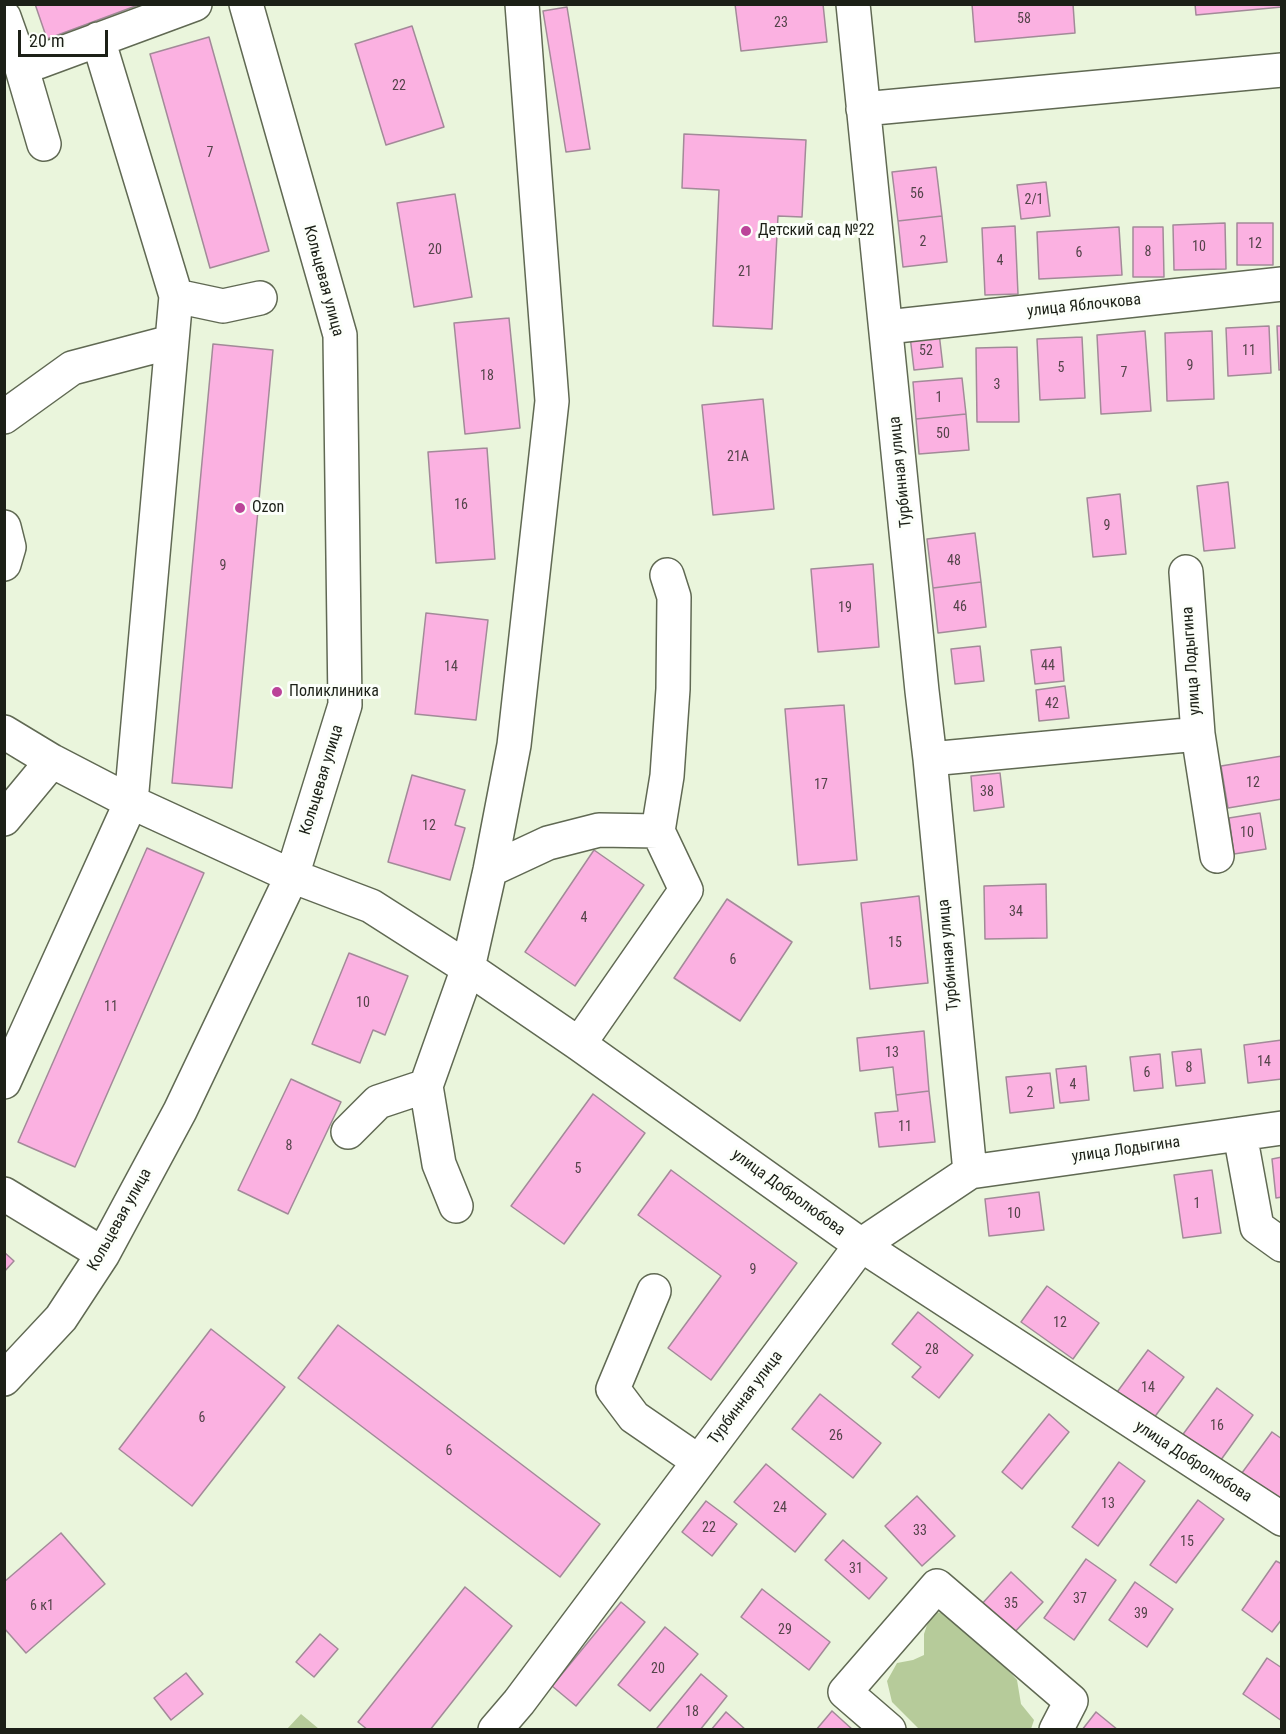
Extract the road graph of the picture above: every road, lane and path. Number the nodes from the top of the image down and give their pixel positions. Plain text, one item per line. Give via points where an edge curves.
1 (195, 4) edge
2 (246, 4) edge
3 (522, 4) edge
4 (853, 4) edge
5 (4, 17) edge
6 (98, 39) junction
7 (20, 62) junction
8 (1281, 70) edge
9 (863, 109) junction
10 (44, 144) dead end
11 (1281, 285) edge
12 (176, 297) junction
13 (260, 298) dead end
14 (887, 327) junction
15 (171, 342) junction
16 (4, 417) edge
17 (4, 527) edge
18 (4, 564) edge
19 (1186, 572) dead end
20 (667, 575) dead end
21 (4, 732) edge
22 (1198, 734) junction
23 (930, 759) junction
24 (52, 761) junction
25 (130, 802) junction
26 (4, 819) edge
27 (658, 831) junction
28 (1217, 856) dead end
29 (490, 870) junction
30 (292, 876) junction
31 (468, 968) junction
32 (579, 1044) junction
33 (4, 1082) edge
34 (426, 1086) junction
35 (1281, 1128) edge
36 (348, 1132) dead end
37 (1240, 1134) junction
38 (969, 1172) junction
39 (4, 1194) edge
40 (456, 1206) dead end
41 (861, 1245) junction
42 (1281, 1245) edge
43 (103, 1254) junction
44 (654, 1291) dead end
45 (4, 1379) edge
46 (698, 1461) junction
47 (1281, 1519) edge
48 (495, 1730) edge
49 (889, 1730) edge
50 (1056, 1730) edge

1 - 6 street
2 - 30 street, Кольцевая улица via 340,335 345,705
3 - 29 street via 552,401 514,745
4 - 9 street, Турбинная улица
5 - 7 street
6 - 7 street via 38,62
6 - 12 street
7 - 10 street
8 - 9 street
9 - 14 street, Турбинная улица
11 - 14 street, улица Яблочкова
12 - 13 street via 223,306
12 - 15 street
14 - 23 street, Турбинная улица
15 - 16 street via 72,368
15 - 25 street
17 - 18 street via 9,547
19 - 22 street, улица Лодыгина
20 - 27 street via 674,597 673,689 667,776
21 - 24 street, улица Добролюбова
22 - 23 street
22 - 28 street, улица Лодыгина
23 - 38 street, Турбинная улица
24 - 25 street, улица Добролюбова
24 - 26 street
25 - 30 street, улица Добролюбова
25 - 33 street
27 - 29 street via 599,830 548,843
27 - 32 street via 686,890
29 - 31 street
30 - 31 street, улица Добролюбова via 371,906
30 - 43 street, Кольцевая улица via 180,1111
31 - 32 street, улица Добролюбова
31 - 34 street
32 - 41 street, улица Добролюбова
34 - 36 street via 378,1102
34 - 40 street via 439,1164
35 - 37 street, улица Лодыгина
37 - 38 street, улица Лодыгина
37 - 42 street via 1257,1227
38 - 41 street, Турбинная улица
39 - 43 street
41 - 46 street, Турбинная улица
41 - 47 street, улица Добролюбова
43 - 45 street, Кольцевая улица via 61,1318
44 - 46 street via 613,1389 634,1417
46 - 48 street, Турбинная улица
49 - 50 street via 844,1692 937,1586 1071,1701

